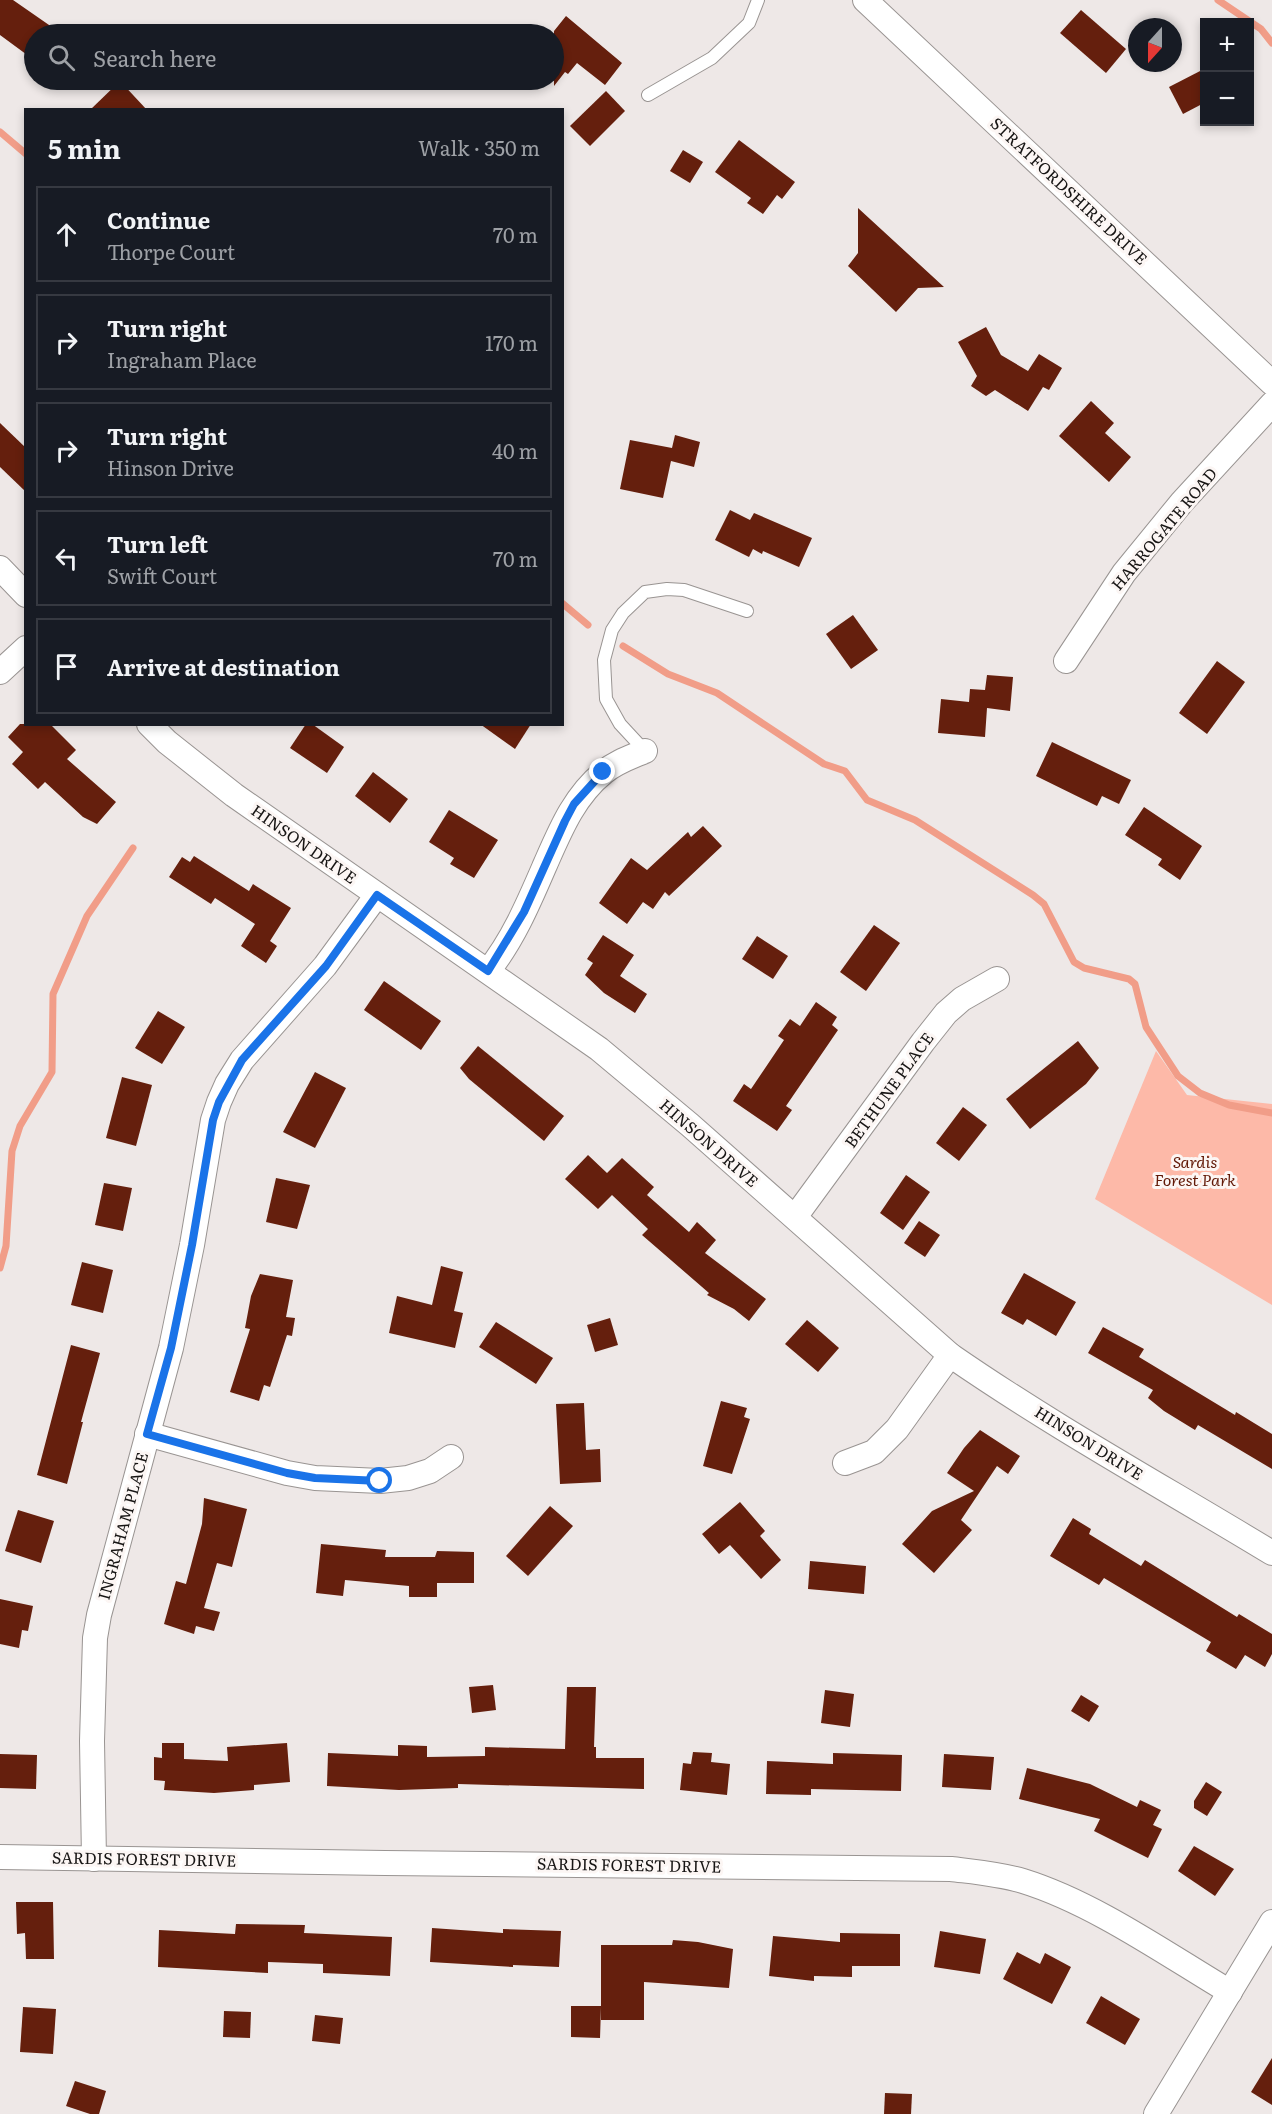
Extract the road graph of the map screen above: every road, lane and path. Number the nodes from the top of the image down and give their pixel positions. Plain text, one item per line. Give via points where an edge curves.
1 (758, 0) edge
2 (866, 0) edge
3 (648, 95) dead end
4 (1272, 383) edge
5 (1272, 404) edge
6 (0, 568) edge
7 (24, 593) edge
8 (747, 611) dead end
9 (24, 650) edge
10 (1065, 661) dead end
11 (0, 672) edge
12 (151, 726) edge
13 (645, 751) joint
14 (377, 895) junction
15 (488, 971) junction
16 (997, 979) dead end
17 (795, 1217) junction
18 (950, 1355) junction
19 (147, 1434) junction
20 (451, 1457) dead end
21 (845, 1463) dead end
22 (1272, 1553) edge
23 (0, 1857) edge
24 (94, 1859) junction
25 (1272, 1922) edge
26 (1230, 1992) junction
27 (1156, 2114) edge

1 - 3 lane via 749,23 712,58
2 - 4 street, STRATFORDSHIRE DRIVE
5 - 10 street, HARROGATE ROAD via 1182,502 1124,573
6 - 7 street
8 - 13 lane via 684,590 667,589 645,592 623,613 612,630 604,660 606,699 620,724
9 - 11 street
12 - 14 street, HINSON DRIVE via 234,795
13 - 15 street via 603,772 574,804 524,912
14 - 15 street, HINSON DRIVE
14 - 19 street, INGRAHAM PLACE via 326,966 242,1060 219,1102 171,1348
15 - 17 street, HINSON DRIVE via 599,1049
16 - 17 street, BETHUNE PLACE via 946,1013
17 - 18 street, HINSON DRIVE
18 - 21 street via 897,1429 874,1452
18 - 22 street, HINSON DRIVE
19 - 20 street via 315,1478 408,1478 430,1471
19 - 24 street, INGRAHAM PLACE via 95,1638
23 - 24 street, SARDIS FOREST DRIVE
24 - 26 street, SARDIS FOREST DRIVE via 951,1869 995,1874 1052,1892 1104,1917
25 - 26 street
26 - 27 street

